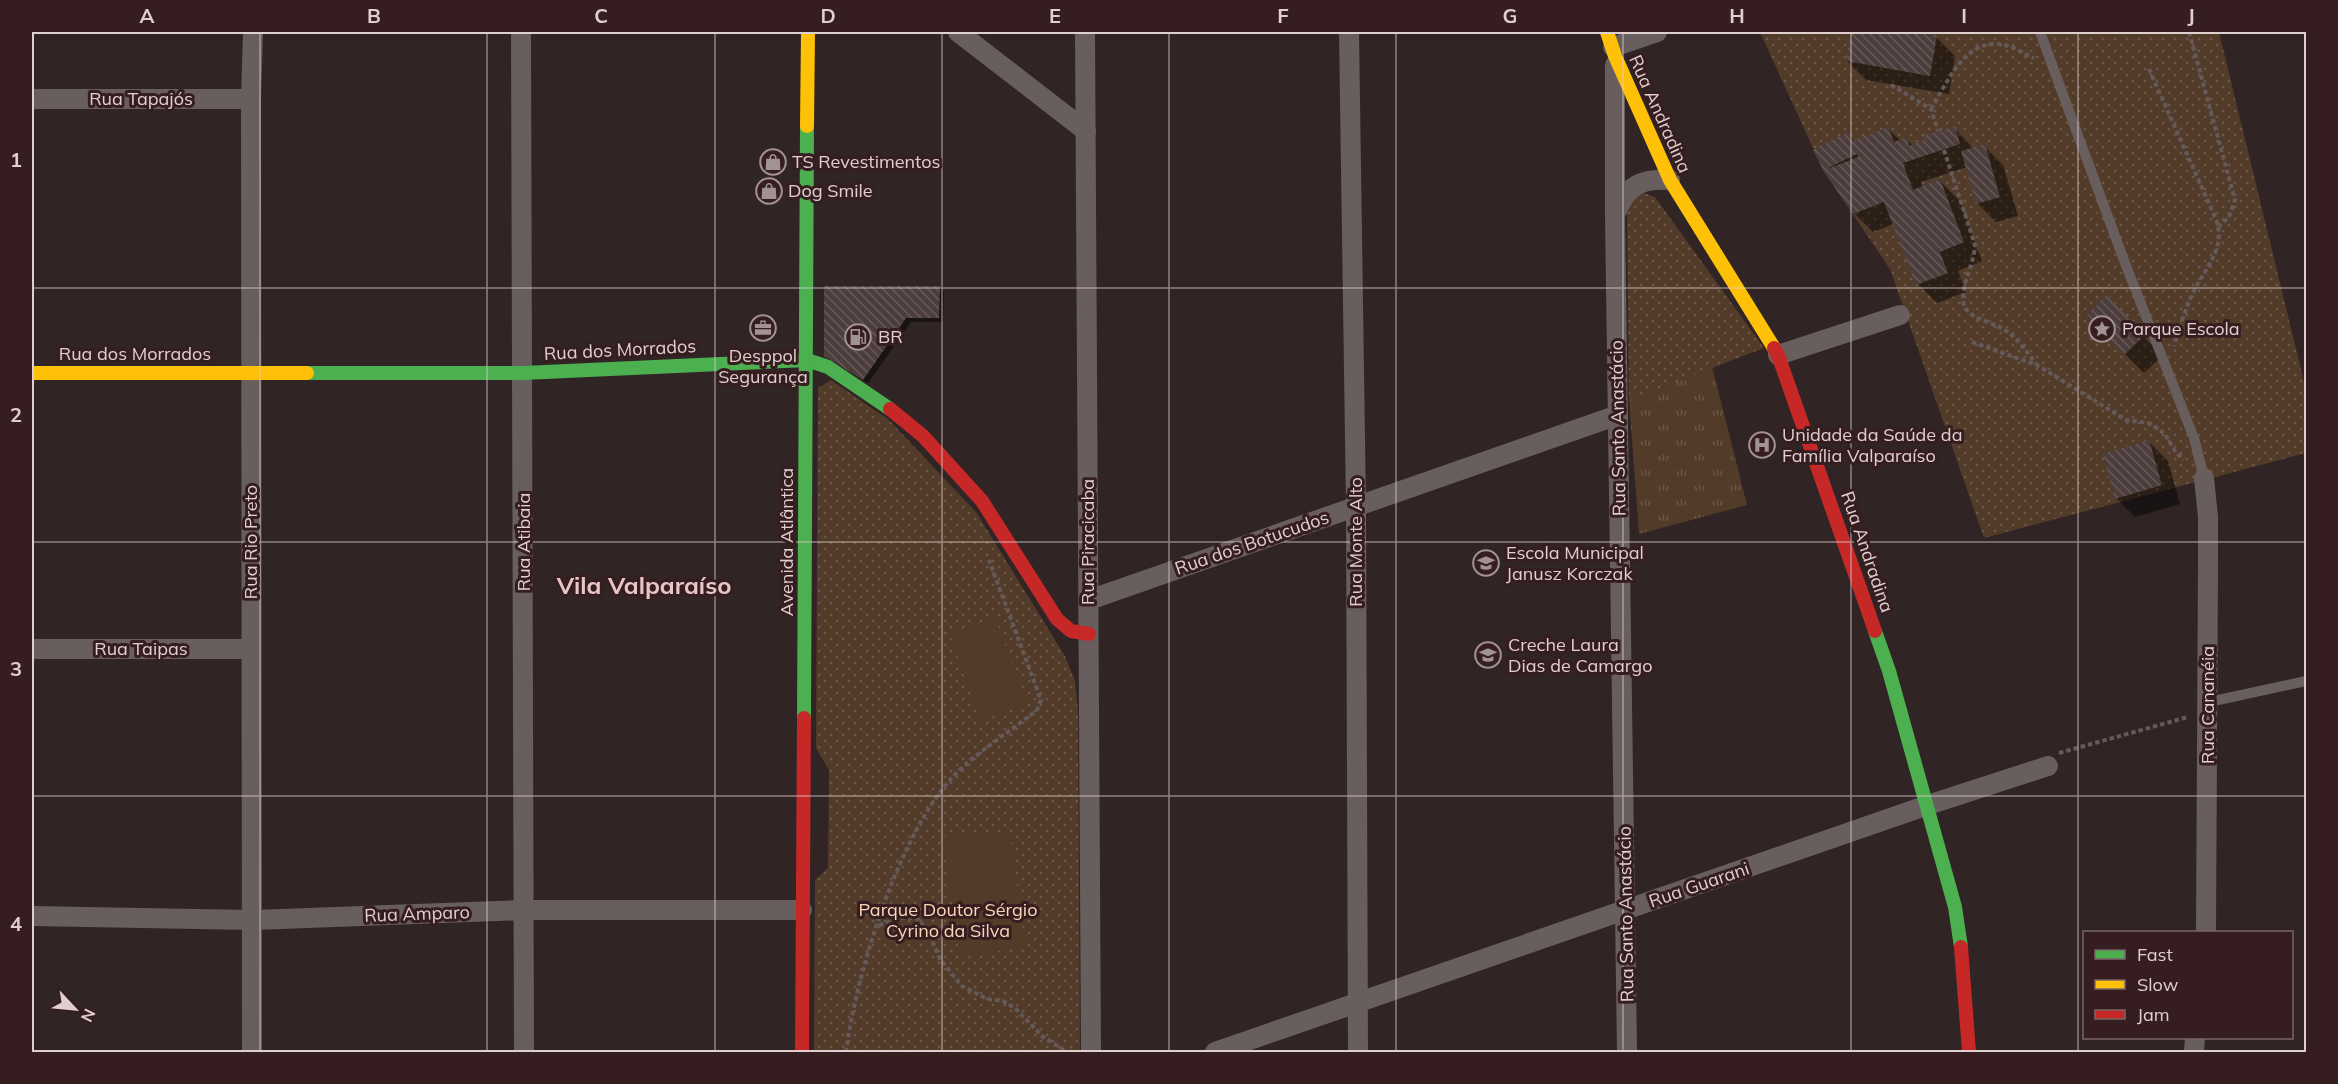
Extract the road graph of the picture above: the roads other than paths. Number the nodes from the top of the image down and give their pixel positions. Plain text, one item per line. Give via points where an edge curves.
1 (253, 32) edge
2 (521, 32) edge
3 (807, 32) edge
4 (958, 32) edge
5 (1085, 32) edge
6 (1349, 32) edge
7 (1657, 32) edge
8 (2040, 32) edge
9 (1612, 45) edge
10 (32, 99) edge
11 (251, 99) junction
12 (1086, 130) junction
13 (1670, 180) junction
14 (1615, 216) junction
15 (1900, 315) dead end
16 (1778, 355) junction
17 (807, 360) junction
18 (251, 372) junction
19 (32, 373) edge
20 (524, 373) junction
21 (1618, 415) junction
22 (2203, 472) joint
23 (1356, 506) junction
24 (1089, 600) junction
25 (1089, 634) junction
26 (32, 649) edge
27 (250, 649) junction
28 (2307, 681) edge
29 (2209, 706) junction
30 (2048, 766) road end
31 (1928, 805) junction
32 (525, 910) junction
33 (802, 910) junction
34 (1626, 910) junction
35 (32, 916) edge
36 (252, 920) junction
37 (2206, 931) edge
38 (1358, 1002) junction
39 (252, 1053) edge
40 (524, 1053) edge
41 (802, 1053) edge
42 (1091, 1053) edge
43 (1215, 1053) edge
44 (1358, 1053) edge
45 (1627, 1053) edge
46 (1969, 1053) edge

1 - 11 street, Rua Rio Preto
2 - 20 street, Rua Atibaia
3 - 17 street, Avenida Atlântica
4 - 12 street
5 - 12 street, Rua Piracicaba
6 - 23 street, Rua Monte Alto
7 - 9 street
8 - 22 lane via 2194,438
9 - 13 street, Rua Andradina
9 - 14 street, Rua Santo Anastácio
10 - 11 street, Rua Tapajós
11 - 18 street, Rua Rio Preto
12 - 24 street, Rua Piracicaba
13 - 14 street via 1638,184 1620,201
13 - 16 street, Rua Andradina
14 - 21 street, Rua Santo Anastácio
15 - 16 street
16 - 31 street, Rua Andradina via 1889,671
17 - 20 street, Rua dos Morrados
17 - 25 street, Rua dos Morrados via 828,367 918,431 982,501 1058,619 1071,631
17 - 33 street, Avenida Atlântica
18 - 19 street, Rua dos Morrados
18 - 20 street, Rua dos Morrados
18 - 27 street, Rua Rio Preto
20 - 32 street, Rua Atibaia
21 - 23 street, Rua dos Botucudos
21 - 34 street, Rua Santo Anastácio
22 - 29 street, Rua Cananéia via 2208,517
23 - 24 street, Rua dos Botucudos
23 - 38 street, Rua Monte Alto
24 - 25 street, Rua Piracicaba
25 - 42 street, Rua Piracicaba
26 - 27 street, Rua Taipas
27 - 36 street, Rua Rio Preto
28 - 29 lane
29 - 37 street, Rua Cananéia
30 - 31 street, Rua Guarani
31 - 34 street, Rua Guarani
31 - 46 street, Rua Andradina via 1959,928
32 - 33 street, Rua Amparo
32 - 36 street, Rua Amparo
32 - 40 street, Rua Atibaia
33 - 41 street, Avenida Atlântica
34 - 38 street, Rua Guarani
34 - 45 street, Rua Santo Anastácio
35 - 36 street, Rua Amparo
36 - 39 street, Rua Rio Preto
38 - 43 street, Rua Guarani
38 - 44 street, Rua Monte Alto

